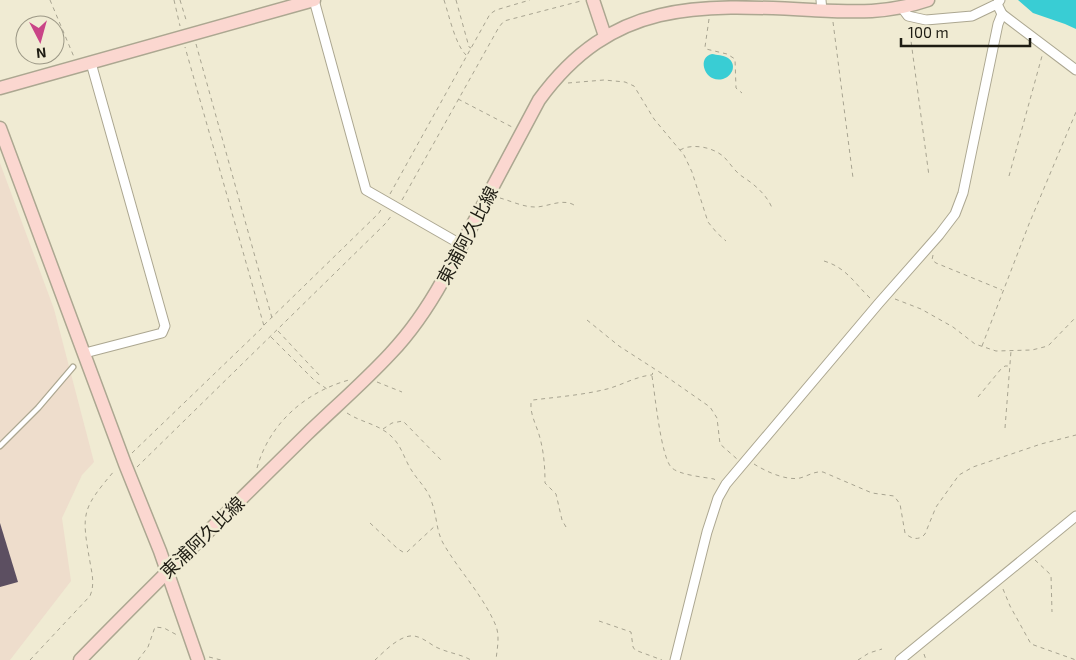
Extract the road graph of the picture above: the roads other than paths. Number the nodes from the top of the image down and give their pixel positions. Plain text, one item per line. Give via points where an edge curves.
1 (314, 0) edge
2 (593, 0) edge
3 (928, 0) edge
4 (999, 2) edge
5 (825, 7) edge
6 (905, 12) junction
7 (1002, 14) junction
8 (604, 33) junction
9 (91, 63) junction
10 (1076, 70) edge
11 (0, 88) edge
12 (0, 128) edge
13 (462, 245) junction
14 (85, 353) junction
15 (73, 367) dead end
16 (0, 446) edge
17 (1076, 516) edge
18 (167, 571) junction
19 (80, 660) edge
20 (198, 660) edge
21 (674, 660) edge
22 (900, 660) edge

1 - 9 main road
1 - 13 street via 366,190
2 - 8 main road
3 - 6 main road, 東浦阿久比線
4 - 6 street via 972,16 926,20
4 - 7 street
5 - 6 main road, 東浦阿久比線
5 - 8 main road, 東浦阿久比線 via 678,7 657,11
7 - 10 street
7 - 21 street via 963,194 955,214 724,486 707,532
8 - 13 main road, 東浦阿久比線 via 566,64 539,100
9 - 11 main road
9 - 14 street via 165,326 162,333
12 - 14 main road
13 - 18 main road, 東浦阿久比線 via 410,331 368,376
14 - 18 main road
15 - 16 lane
17 - 22 street
18 - 19 main road, 東浦阿久比線
18 - 20 main road

